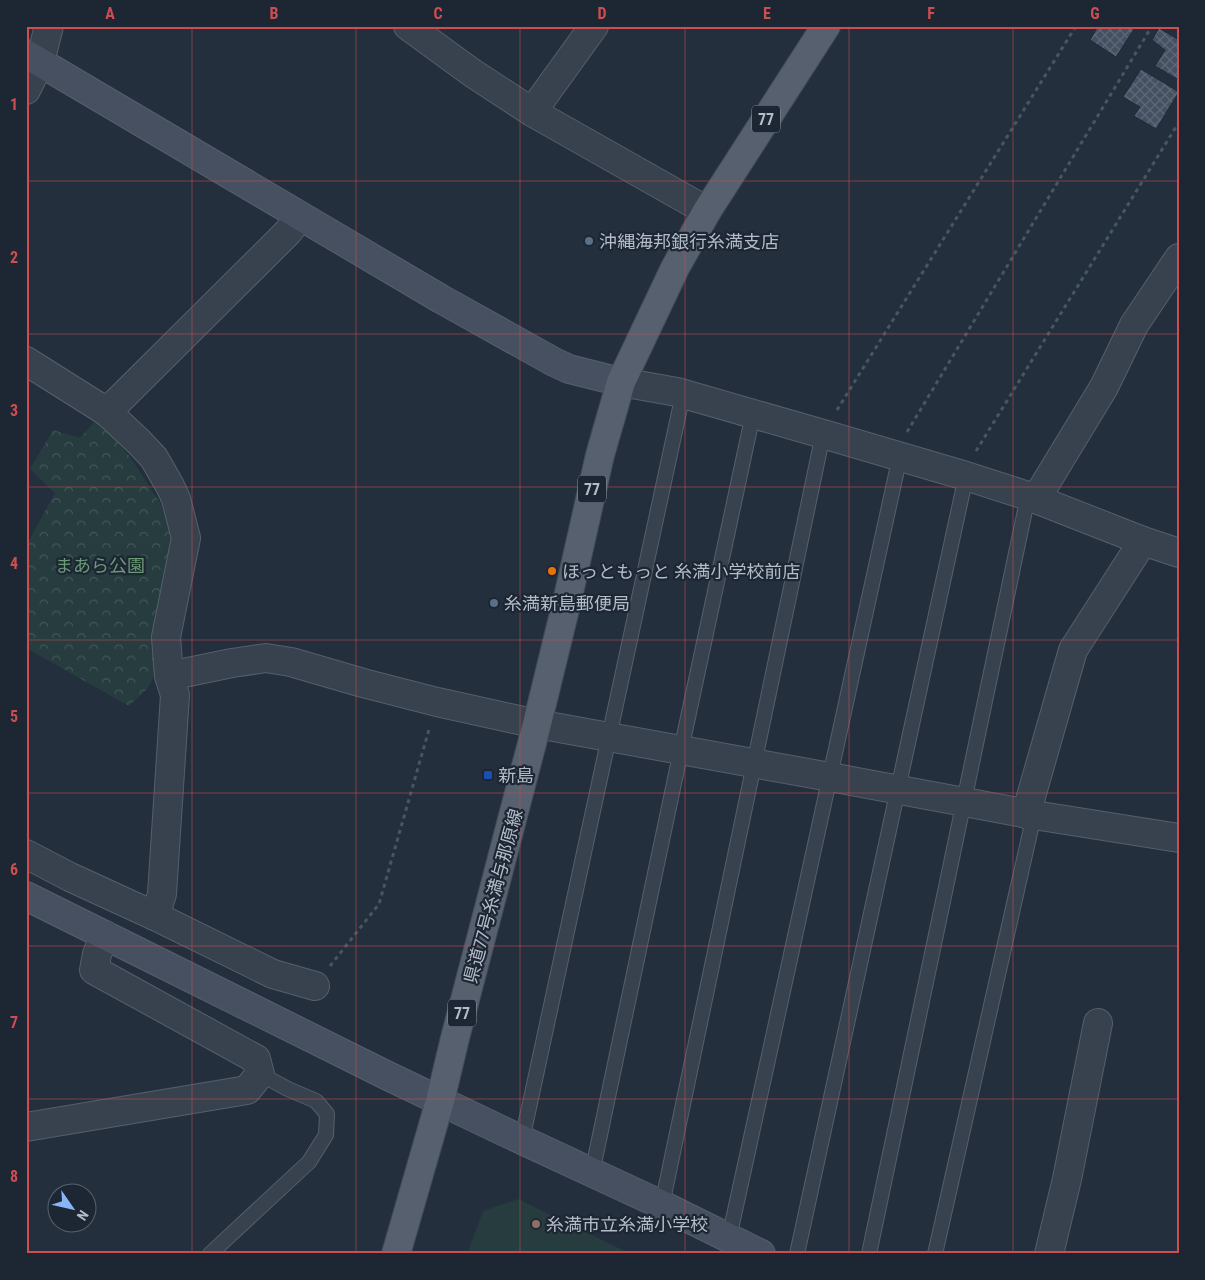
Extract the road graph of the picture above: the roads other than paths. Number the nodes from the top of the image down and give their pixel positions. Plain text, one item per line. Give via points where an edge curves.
1 (50, 26) edge
2 (594, 26) edge
3 (826, 26) edge
4 (410, 27) edge
5 (33, 58) edge
6 (26, 90) edge
7 (532, 112) junction
8 (707, 211) junction
9 (300, 216) junction
10 (1179, 258) edge
11 (26, 361) edge
12 (621, 382) junction
13 (683, 394) junction
14 (107, 412) junction
15 (753, 414) junction
16 (823, 434) junction
17 (900, 456) junction
18 (966, 476) junction
19 (1032, 498) junction
20 (1143, 541) junction
21 (1179, 553) edge
22 (169, 676) junction
23 (538, 724) junction
24 (610, 736) junction
25 (681, 750) junction
26 (754, 764) junction
27 (830, 777) junction
28 (897, 790) junction
29 (964, 802) junction
30 (1030, 815) junction
31 (1179, 838) edge
32 (26, 854) edge
33 (26, 896) edge
34 (154, 916) junction
35 (105, 935) junction
36 (315, 986) road end
37 (1098, 1023) dead end
38 (260, 1074) junction
39 (440, 1101) junction
40 (26, 1127) edge
41 (522, 1140) junction
42 (592, 1173) junction
43 (662, 1205) junction
44 (730, 1238) junction
45 (210, 1254) edge
46 (396, 1254) edge
47 (761, 1254) edge
48 (797, 1254) edge
49 (869, 1254) edge
50 (935, 1254) edge
51 (1049, 1254) edge

1 - 5 street
2 - 7 street
3 - 8 main road, 県道77号糸満与那原線 / 77
4 - 7 street
5 - 6 street
5 - 9 street
7 - 8 street
8 - 12 main road, 県道77号糸満与那原線 / 77 via 675,268
9 - 12 street via 554,362
9 - 14 street via 288,232
10 - 19 street via 1134,325 1104,387
11 - 14 street
12 - 13 street
12 - 23 main road, 県道77号糸満与那原線 / 77 via 600,455
13 - 15 street
13 - 24 lane
14 - 22 street via 154,458 170,486 182,518 186,538 166,637
15 - 16 street
15 - 25 lane
16 - 17 street
16 - 26 lane
17 - 18 street
17 - 27 lane
18 - 19 street
18 - 28 lane
19 - 20 street
19 - 29 lane
20 - 21 street
20 - 30 street via 1073,650
22 - 23 street via 266,658
22 - 34 street via 175,695 162,894
23 - 24 street
23 - 39 main road, 県道77号糸満与那原線 / 77
24 - 25 street
24 - 41 lane
25 - 26 street
25 - 42 lane
26 - 27 street
26 - 43 lane
27 - 28 street
27 - 44 lane
28 - 29 street
28 - 48 lane
29 - 30 street
29 - 49 lane
30 - 31 street
30 - 50 lane
32 - 34 street
33 - 35 street
34 - 36 street via 273,974
35 - 38 street via 94,970 256,1060
35 - 39 street
37 - 51 street
38 - 40 street via 247,1090
38 - 45 lane via 316,1101 327,1114 326,1135 309,1162
39 - 41 street
39 - 46 main road, 県道77号糸満与那原線 / 77
41 - 42 street
42 - 43 street
43 - 44 street
44 - 47 street

